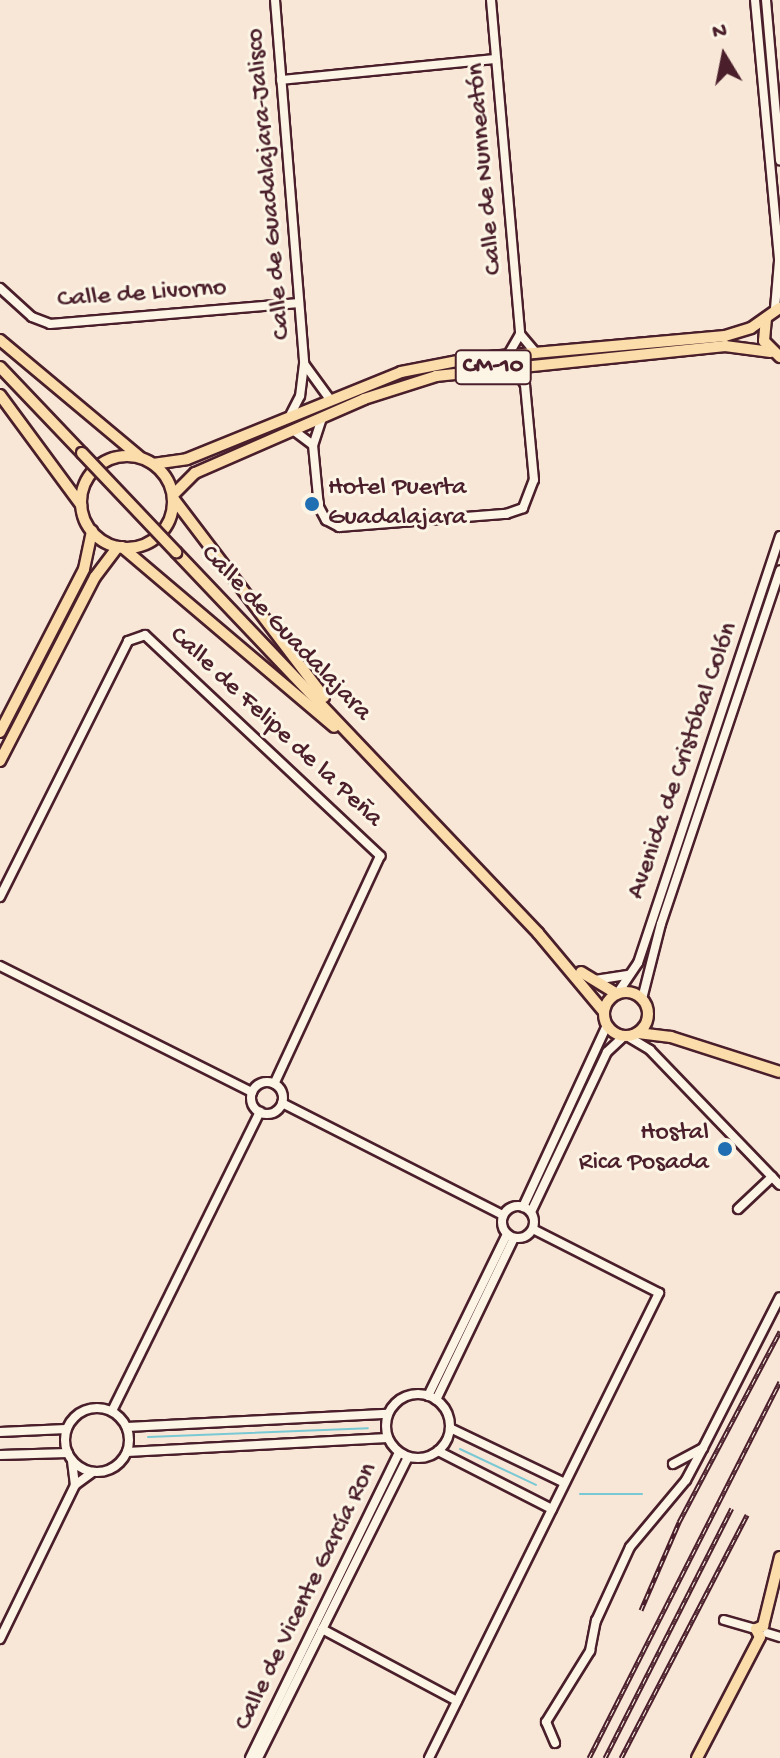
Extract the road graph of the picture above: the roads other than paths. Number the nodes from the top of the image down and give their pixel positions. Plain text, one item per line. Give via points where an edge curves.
1 (275, 0) edge
2 (491, 0) edge
3 (755, 0) edge
4 (766, 0) edge
5 (496, 59) junction
6 (281, 80) junction
7 (780, 160) edge
8 (0, 288) edge
9 (299, 303) junction
10 (777, 309) edge
11 (766, 318) junction
12 (520, 334) junction
13 (0, 340) edge
14 (536, 358) junction
15 (777, 358) edge
16 (510, 360) junction
17 (304, 364) junction
18 (0, 367) edge
19 (525, 385) junction
20 (0, 395) edge
21 (329, 398) junction
22 (291, 414) junction
23 (322, 418) junction
24 (293, 430) junction
25 (313, 445) junction
26 (142, 458) junction
27 (153, 464) junction
28 (173, 496) junction
29 (81, 505) junction
30 (92, 531) junction
31 (780, 536) edge
32 (120, 547) junction
33 (139, 562) junction
34 (102, 566) junction
35 (780, 570) edge
36 (0, 732) edge
37 (0, 761) edge
38 (381, 767) junction
39 (430, 819) junction
40 (0, 897) edge
41 (538, 933) junction
42 (0, 966) edge
43 (629, 975) junction
44 (589, 979) junction
45 (617, 994) junction
46 (642, 999) junction
47 (604, 1012) junction
48 (648, 1019) junction
49 (607, 1025) junction
50 (634, 1034) junction
51 (671, 1037) junction
52 (650, 1050) junction
53 (780, 1072) edge
54 (274, 1084) junction
55 (252, 1092) junction
56 (282, 1103) junction
57 (260, 1112) junction
58 (772, 1177) junction
59 (780, 1185) edge
60 (738, 1209) dead end
61 (527, 1210) junction
62 (503, 1215) junction
63 (533, 1229) junction
64 (510, 1236) junction
65 (780, 1297) edge
66 (432, 1398) junction
67 (112, 1411) junction
68 (388, 1414) junction
69 (127, 1427) junction
70 (450, 1428) junction
71 (66, 1429) junction
72 (0, 1432) edge
73 (388, 1438) junction
74 (703, 1448) junction
75 (438, 1451) junction
76 (127, 1452) junction
77 (0, 1455) edge
78 (404, 1455) junction
79 (70, 1456) junction
80 (673, 1464) dead end
81 (94, 1472) junction
82 (565, 1483) junction
83 (75, 1485) junction
84 (552, 1509) junction
85 (780, 1557) edge
86 (724, 1620) dead end
87 (322, 1629) junction
88 (762, 1631) junction
89 (780, 1637) edge
90 (0, 1639) edge
91 (457, 1701) junction
92 (555, 1743) dead end
93 (250, 1758) edge
94 (258, 1758) edge
95 (429, 1758) edge
96 (697, 1758) edge

1 - 6 street, Calle de Guadalajara-Jalisco
2 - 5 street, Calle de Nunneatón
3 - 10 street via 779,261
4 - 7 street
5 - 6 street
5 - 12 street, Calle de Nunneatón
6 - 9 street, Calle de Guadalajara-Jalisco
8 - 9 street, Calle de Livorno via 32,317 50,324
9 - 17 street, Calle de Guadalajara-Jalisco
10 - 11 main road, CM-10
11 - 14 main road, CM-10 via 725,336
11 - 15 main road, CM-10 via 762,334
12 - 14 street
12 - 16 street
13 - 26 main road
14 - 15 main road, CM-10 via 734,345
14 - 16 main road, CM-10
14 - 19 street
16 - 19 street
16 - 21 main road, CM-10 via 401,372
16 - 23 main road, CM-10 via 408,383
17 - 21 street, Calle de Guadalajara-Jalisco
17 - 22 street, Calle de Guadalajara-Jalisco via 300,396
18 - 38 main road, Calle de Guadalajara, bridge
19 - 25 street via 533,494 523,508 506,514 339,527 326,520 319,507
20 - 29 main road
21 - 22 main road, CM-10
22 - 27 main road, CM-10 via 187,459
23 - 24 main road, CM-10
23 - 25 street
24 - 25 street
24 - 28 main road, CM-10 via 190,475
26 - 27 main road
26 - 29 main road via 127,456 100,465 83,488
27 - 28 main road
28 - 32 main road, CM-10 via 160,534 136,547
28 - 39 main road via 316,689
29 - 30 main road
30 - 32 main road
30 - 36 main road via 84,569
31 - 43 street, Avenida de Cristóbal Colón via 638,963
32 - 33 main road
32 - 34 main road
33 - 34 main road via 119,559
33 - 38 main road
34 - 37 main road
35 - 46 street, Avenida de Cristóbal Colón via 661,924
38 - 39 main road, Calle de Guadalajara
39 - 41 main road, Calle de Guadalajara
40 - 54 street, Calle de Felipe de la Peña via 128,641 137,635 153,640 380,856 381,864
41 - 44 main road, Calle de Guadalajara
41 - 47 main road, Calle de Guadalajara
42 - 55 street
43 - 44 street via 612,981
43 - 45 street, Avenida de Cristóbal Colón
44 - 45 main road, Calle de Guadalajara
45 - 46 main road
45 - 47 main road
46 - 48 main road
47 - 49 main road
48 - 50 main road
48 - 51 main road
49 - 50 main road
49 - 61 street
50 - 51 main road
50 - 52 street
50 - 52 street
50 - 61 street via 607,1052
51 - 53 main road
52 - 58 street
54 - 55 street via 259,1084
54 - 56 street
55 - 57 street via 251,1102
56 - 57 street via 272,1113
56 - 62 street
57 - 67 street
58 - 59 street
58 - 60 street
61 - 62 street via 509,1208
61 - 63 street
62 - 64 street
63 - 64 street
63 - 82 street via 659,1293
64 - 66 street
65 - 74 street
66 - 68 street via 402,1398
66 - 70 street via 446,1410
67 - 69 street
67 - 71 street via 89,1408
68 - 69 street
68 - 73 street
69 - 76 street
70 - 75 street
70 - 82 street
71 - 72 street
71 - 79 street
73 - 76 street
73 - 78 street
74 - 80 street
74 - 92 street via 686,1480 630,1547 596,1621 590,1651 546,1722
75 - 78 street via 424,1458
75 - 84 street
76 - 81 street via 111,1469
77 - 79 street
78 - 87 street
78 - 93 street, Calle de Vicente García Ron
79 - 81 street
79 - 83 street
81 - 83 street
82 - 84 street
83 - 90 street
84 - 91 street
85 - 88 main road
86 - 88 street
87 - 91 street
87 - 94 street
88 - 89 street
88 - 96 main road
91 - 95 street

